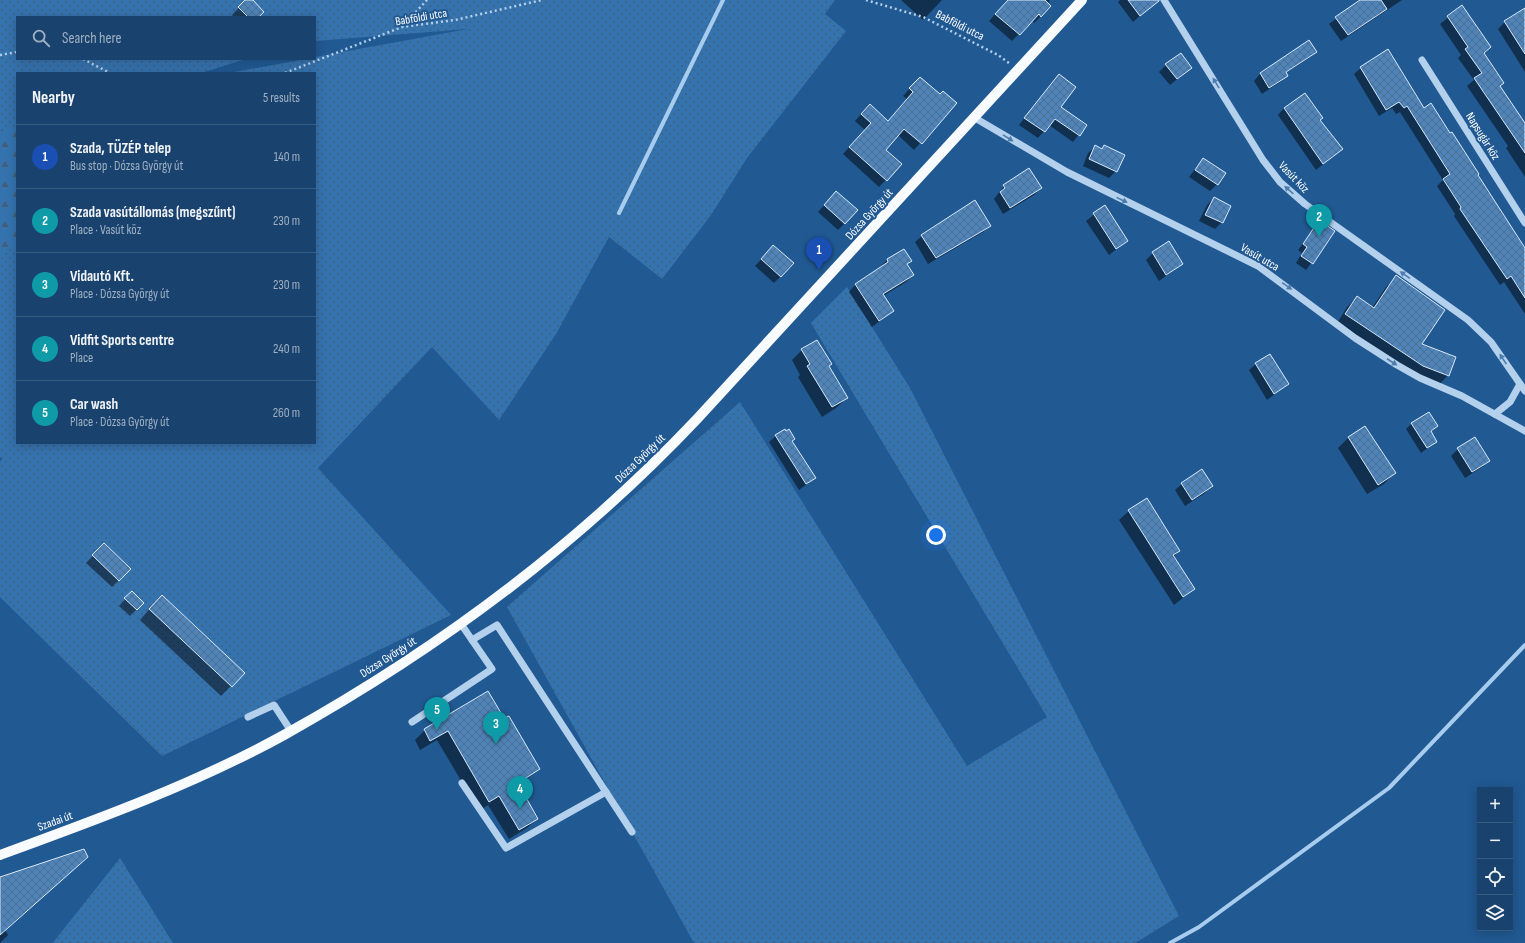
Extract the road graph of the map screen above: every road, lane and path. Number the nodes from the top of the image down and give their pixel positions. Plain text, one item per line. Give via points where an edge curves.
1 (427, 0) edge
2 (542, 0) edge
3 (866, 0) edge
4 (1082, 0) edge
5 (1164, 0) edge
6 (402, 27) junction
7 (16, 52) edge
8 (0, 55) edge
9 (85, 60) edge
10 (1422, 60) dead end
11 (1018, 70) junction
12 (108, 72) edge
13 (288, 72) edge
14 (975, 118) junction
15 (1525, 223) edge
16 (1520, 384) junction
17 (1525, 391) edge
18 (1495, 414) junction
19 (1525, 431) edge
20 (461, 624) junction
21 (472, 640) junction
22 (248, 717) dead end
23 (412, 722) dead end
24 (291, 731) junction
25 (462, 783) dead end
26 (606, 792) junction
27 (118, 811) joint
28 (632, 832) dead end
29 (0, 855) edge

1 - 6 path
2 - 6 path, Babföldi utca via 455,20
3 - 11 path, Babföldi utca via 923,17 998,55
4 - 11 main road, Dózsa György út
16 -> 5 street, Vasút köz via 1491,342 1468,320 1311,209 1280,182 1263,160
6 - 13 path, Babföldi utca
7 - 8 path
9 - 12 path
10 - 15 street, Napsugár köz
11 - 14 main road, Dózsa György út
14 -> 18 street, Vasút utca via 1067,172 1258,266 1355,338 1397,365
14 - 20 main road, Dózsa György út via 660,459 571,540
16 - 17 street, Vasút köz
16 - 18 street via 1510,402
18 - 19 street, Vasút utca
20 - 21 street
20 - 24 main road, Dózsa György út via 379,680
21 - 23 street via 492,669
21 - 26 street via 497,625
22 - 24 street via 274,705
24 - 27 main road, Dózsa György út via 183,784
25 - 26 street via 506,848
26 - 28 street
27 - 29 main road, Szadai út

